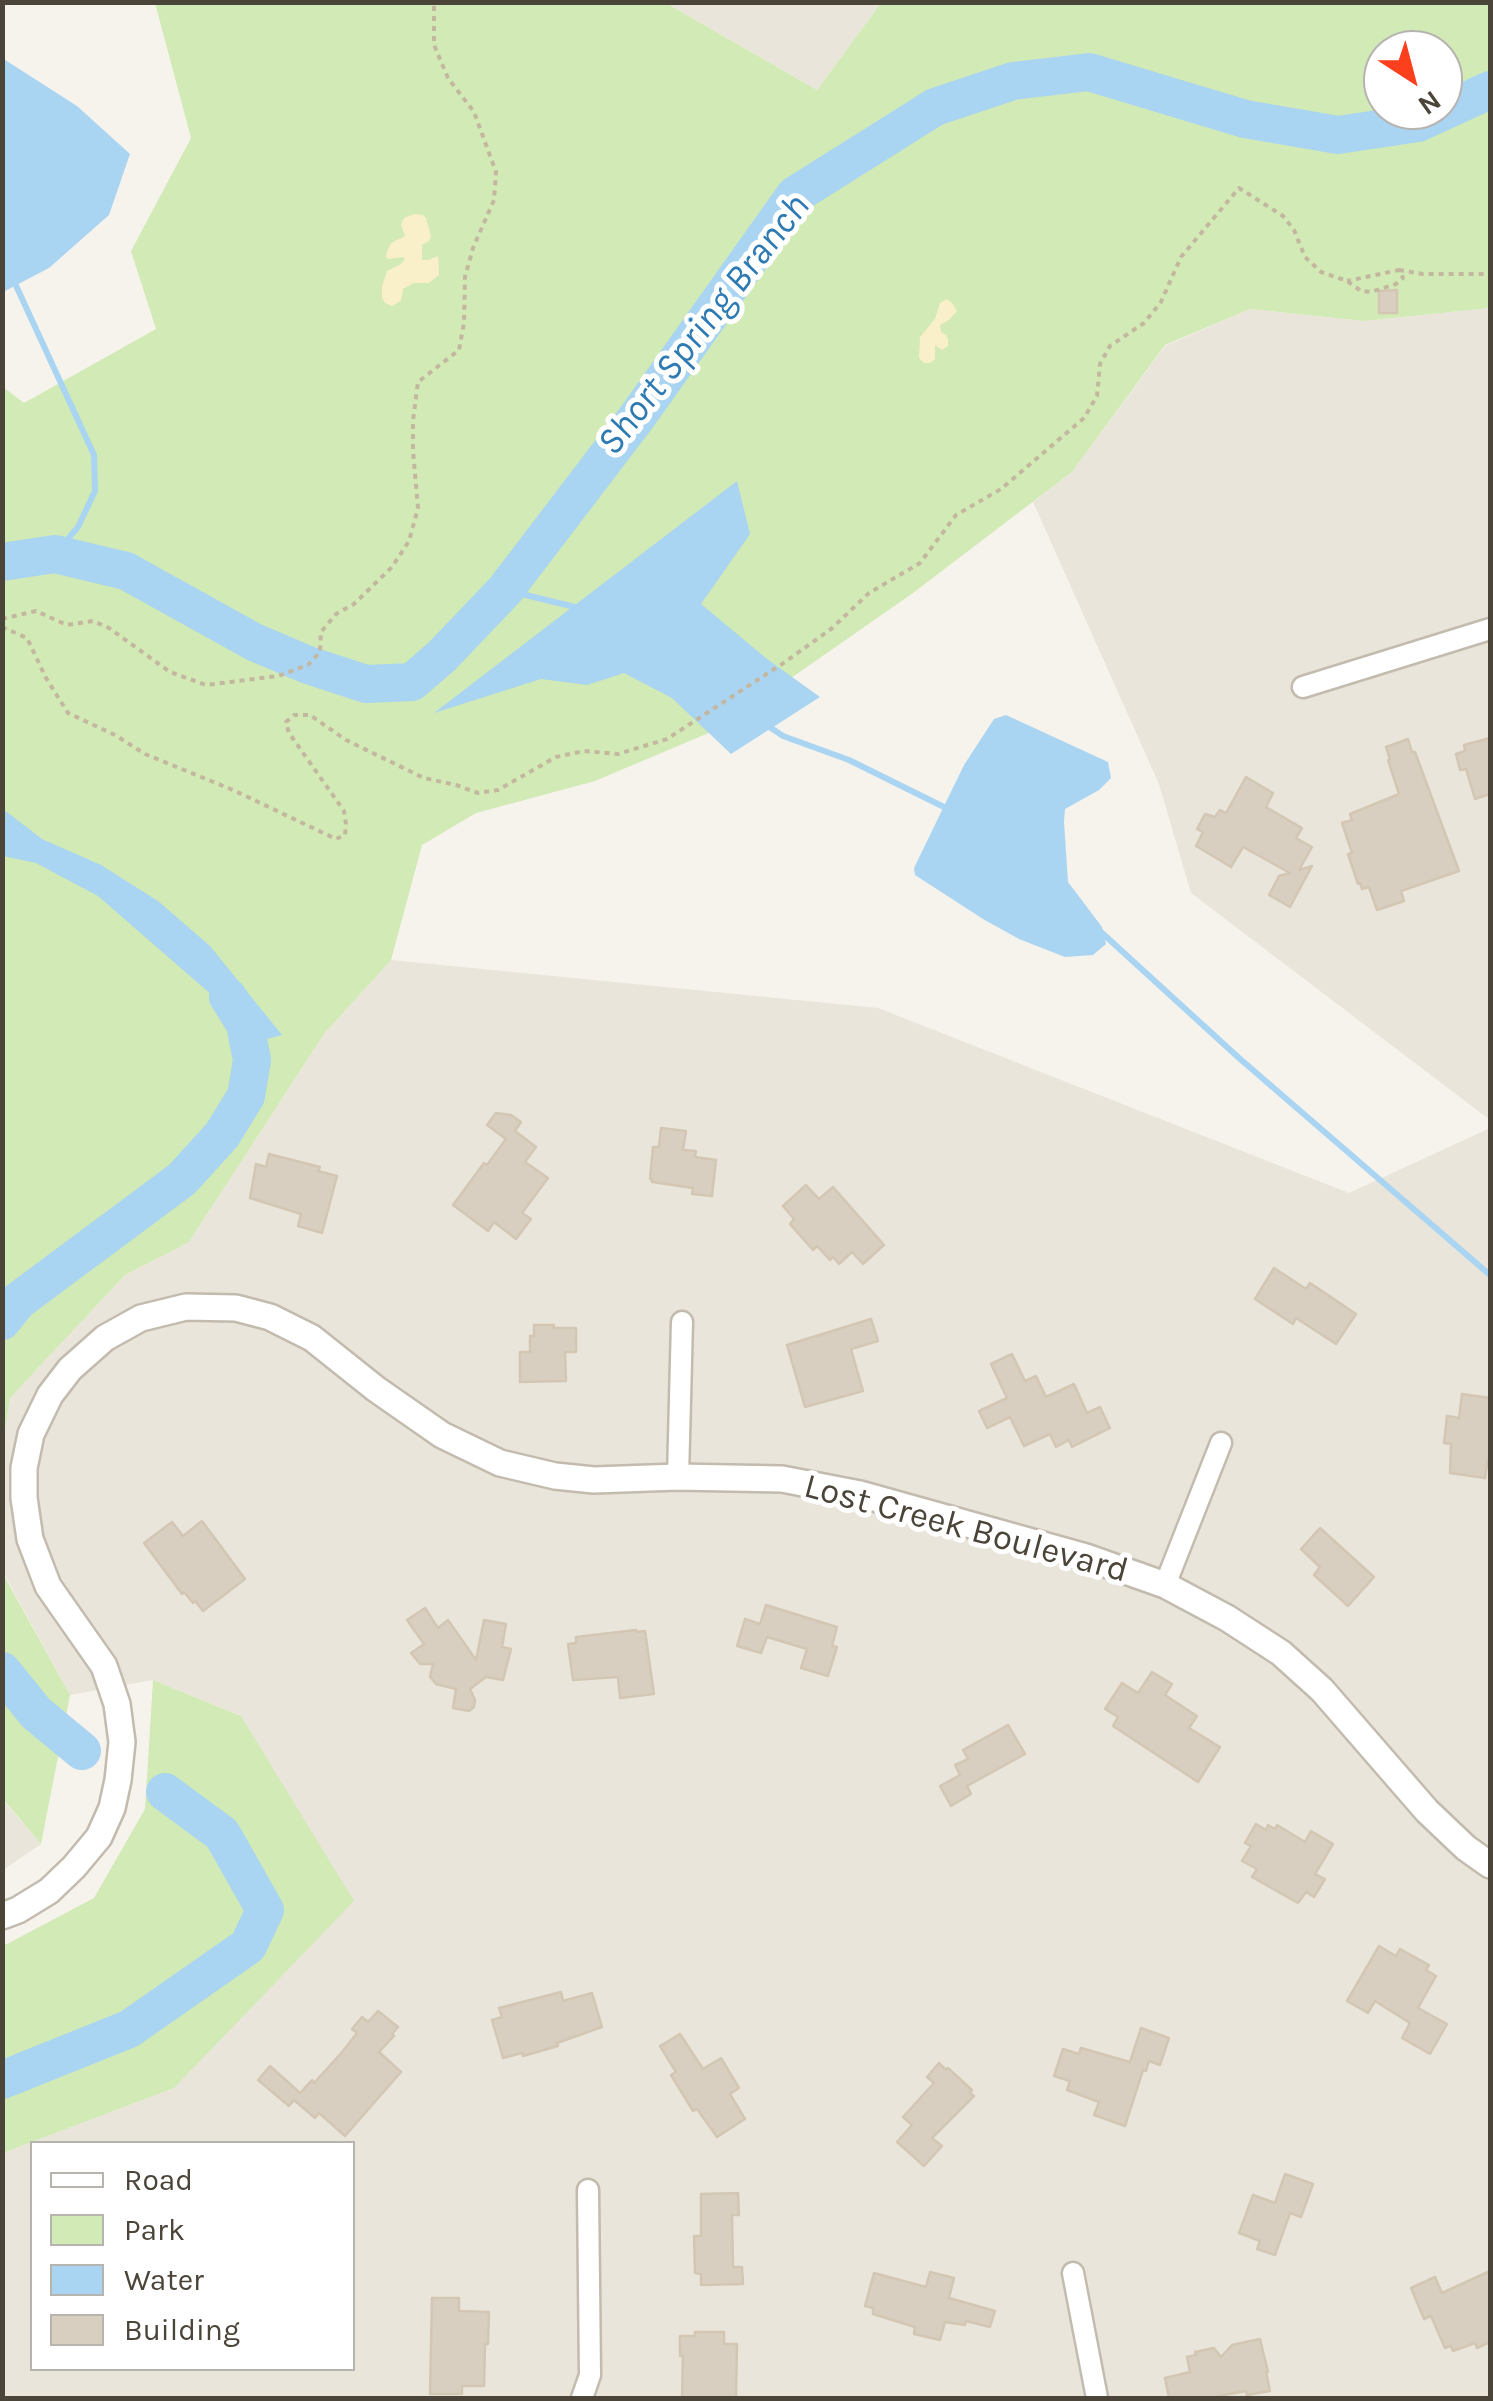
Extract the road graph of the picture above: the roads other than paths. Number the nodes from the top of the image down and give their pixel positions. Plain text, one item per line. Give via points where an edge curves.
1 (1490, 630) edge
2 (1303, 687) dead end
3 (682, 1322) dead end
4 (1220, 1443) dead end
5 (678, 1477) junction
6 (1166, 1585) junction
7 (1490, 1865) edge
8 (2, 1916) edge
9 (588, 2190) dead end
10 (1073, 2274) dead end
11 (582, 2398) edge
12 (1097, 2398) edge

1 - 2 street
3 - 5 street
4 - 6 street
5 - 6 street, Lost Creek Boulevard via 782,1479 860,1494
5 - 8 street, Lost Creek Boulevard via 594,1480 500,1463 442,1435 312,1338 236,1308 186,1307 141,1318 105,1338 50,1395 31,1434 24,1498 48,1586 104,1666 117,1704 118,1780 98,1837 74,1867 48,1892
6 - 7 street, Lost Creek Boulevard via 1281,1654 1322,1690 1427,1811
9 - 11 street via 590,2375
10 - 12 street

